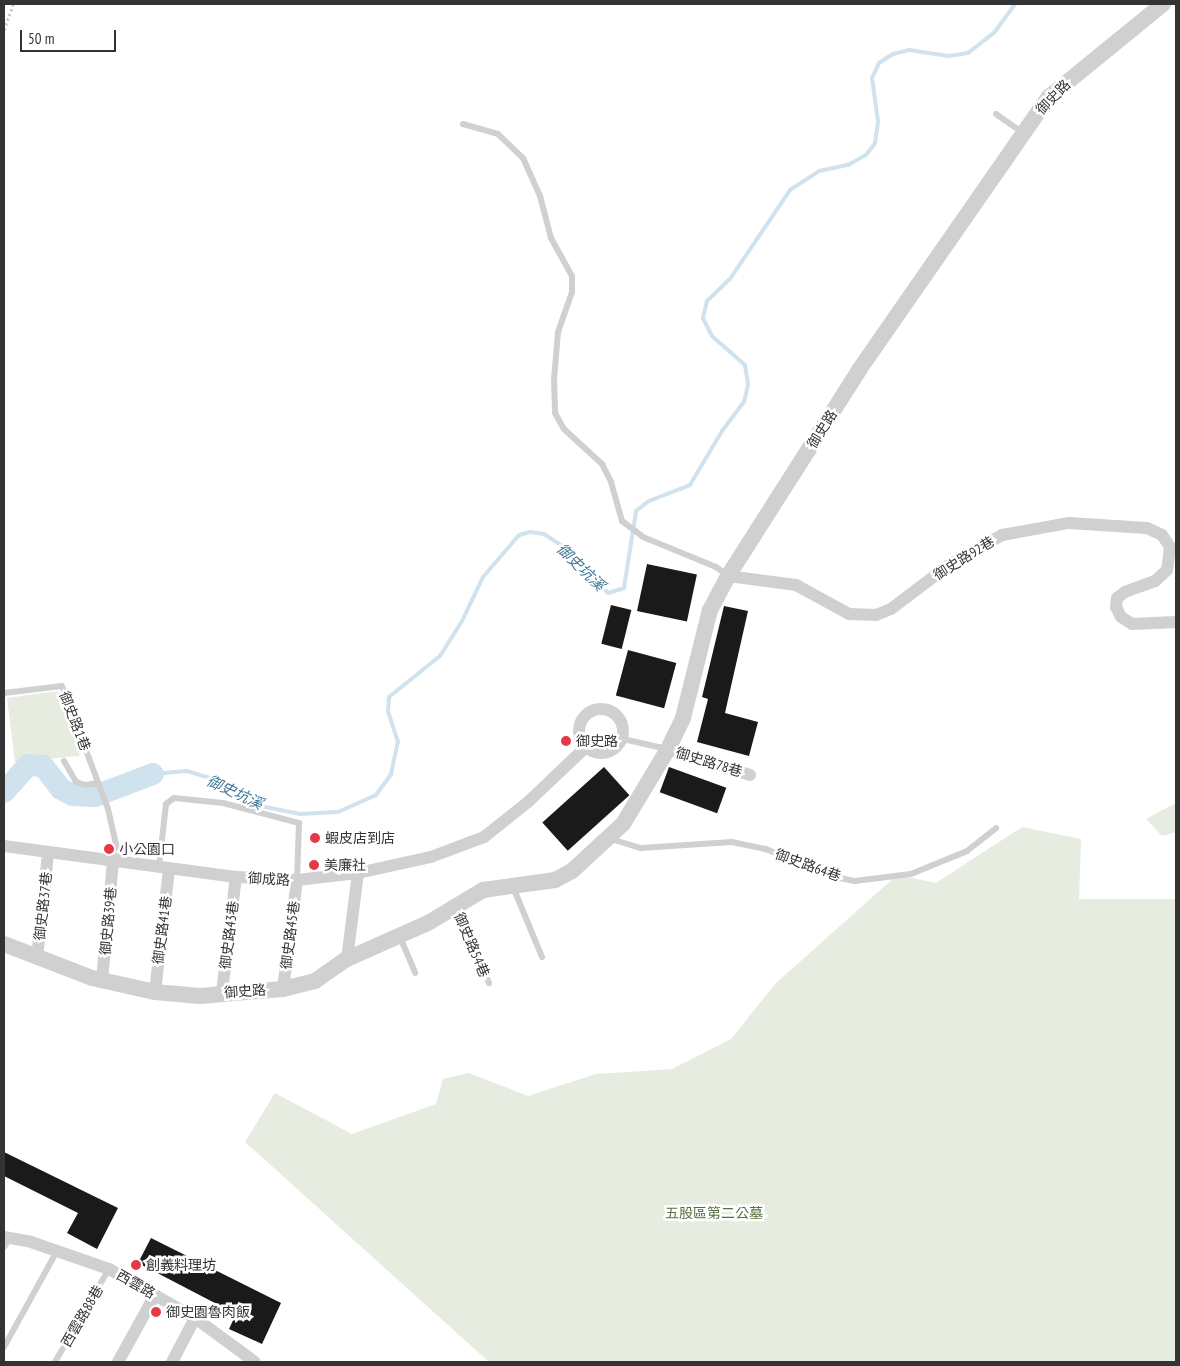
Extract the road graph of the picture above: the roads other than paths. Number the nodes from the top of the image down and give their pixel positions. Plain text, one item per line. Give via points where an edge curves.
1 (1163, 4) edge
2 (996, 114) dead end
3 (463, 124) dead end
4 (1022, 132) junction
5 (728, 576) junction
6 (1176, 622) edge
7 (4, 693) edge
8 (623, 739) junction
9 (586, 747) junction
10 (668, 750) junction
11 (64, 760) dead end
12 (750, 775) dead end
13 (99, 782) junction
14 (996, 828) dead end
15 (609, 839) junction
16 (4, 846) edge
17 (48, 853) junction
18 (116, 862) junction
19 (164, 868) junction
20 (358, 873) junction
21 (236, 877) junction
22 (297, 880) junction
23 (512, 886) junction
24 (456, 906) junction
25 (400, 936) junction
26 (4, 944) edge
27 (542, 957) dead end
28 (37, 958) junction
29 (347, 959) junction
30 (415, 973) dead end
31 (102, 980) junction
32 (489, 983) dead end
33 (283, 989) junction
34 (154, 992) junction
35 (222, 992) junction
36 (6, 1240) edge
37 (58, 1251) junction
38 (109, 1269) junction
39 (155, 1295) junction
40 (195, 1318) junction
41 (4, 1347) edge
42 (55, 1362) edge
43 (118, 1362) edge
44 (172, 1362) edge
45 (254, 1362) edge

1 - 4 street, 御史路 via 1049,97
2 - 4 lane
3 - 5 lane via 498,134 523,158 540,196 551,238 568,265 572,292 558,332 555,413 564,429 602,464 611,482 622,521 643,537 716,567
4 - 5 street, 御史路 via 859,370
5 - 6 street, 御史路92巷 via 796,585 849,614 876,615 891,608 949,565 1002,535 1069,523 1147,528 1162,535 1170,547 1167,570 1155,581 1125,592 1117,598 1116,607 1121,617 1132,624
5 - 10 street, 御史路 via 710,610 683,718
7 - 13 lane, 御史路1巷 via 62,686
8 - 9 street via 610,752 597,753
8 - 9 street via 624,727 618,716 606,709 594,710 580,724 580,736
8 - 10 lane
9 - 20 street, 御成路 via 528,802 484,837 431,857
10 - 12 street, 御史路78巷
10 - 15 street, 御史路 via 623,824
11 - 13 lane via 76,782 84,785
13 - 18 lane via 108,809
14 - 15 lane, 御史路64巷 via 967,850 910,874 855,881 826,875 766,849 732,842 641,848
15 - 23 street, 御史路 via 555,880
16 - 17 street, 御成路
17 - 18 street, 御成路
17 - 28 street, 御史路37巷
18 - 19 street, 御成路
18 - 31 street, 御史路39巷
19 - 21 street, 御成路
19 - 22 lane via 166,804 174,798 223,803 299,824
19 - 34 street, 御史路41巷
20 - 22 street, 御成路
20 - 29 street
21 - 22 street, 御成路
21 - 35 street, 御史路43巷
22 - 33 street, 御史路45巷
23 - 24 street, 御史路 via 483,890
23 - 27 lane
24 - 25 street, 御史路
24 - 32 lane, 御史路54巷
25 - 29 street, 御史路
25 - 30 lane
26 - 28 street, 御史路
28 - 31 street, 御史路
29 - 33 street, 御史路 via 315,981
31 - 34 street, 御史路
33 - 35 street, 御史路
34 - 35 street, 御史路 via 200,996
36 - 37 street, 西雲路
37 - 38 street, 西雲路
37 - 41 lane
38 - 39 street, 西雲路
38 - 42 lane, 西雲路88巷
39 - 40 street, 西雲路
39 - 43 street
40 - 44 street
40 - 45 street, 西雲路

